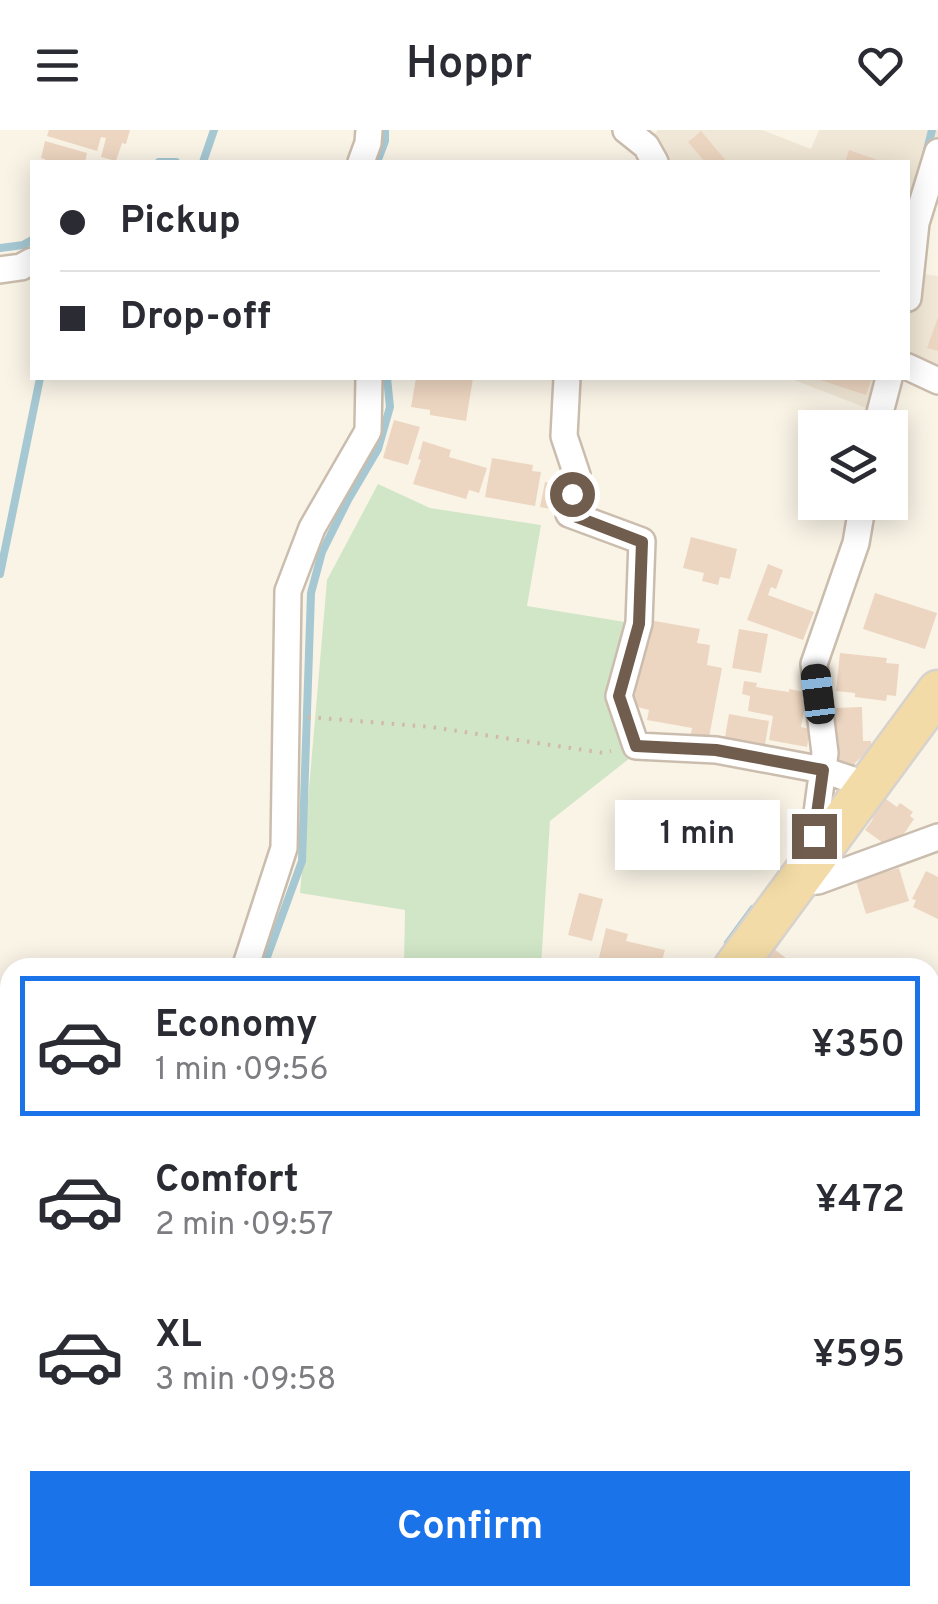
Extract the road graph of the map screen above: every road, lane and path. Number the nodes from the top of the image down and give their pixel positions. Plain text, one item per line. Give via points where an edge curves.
1 (369, 130) edge
2 (626, 130) edge
3 (938, 152) edge
4 (363, 160) edge
5 (655, 160) edge
6 (30, 262) edge
7 (0, 270) edge
8 (910, 279) edge
9 (910, 368) edge
10 (369, 380) edge
11 (566, 380) edge
12 (889, 380) edge
13 (938, 381) edge
14 (881, 410) edge
15 (860, 520) edge
16 (938, 691) edge
17 (321, 718) dead end
18 (636, 746) junction
19 (823, 770) junction
20 (868, 785) junction
21 (938, 837) edge
22 (808, 866) junction
23 (249, 958) edge
24 (741, 958) edge

1 - 4 street
2 - 5 street
3 - 8 street via 916,223
6 - 7 street
9 - 13 street
10 - 23 street via 368,431 312,528 288,591 284,848
11 - 18 street via 564,436 576,475 569,514 642,542 639,624 619,696
12 - 14 street
15 - 19 street via 814,664
16 - 20 main road
17 - 18 path via 431,726 604,752
18 - 19 street via 716,750
19 - 20 street
19 - 22 street
20 - 22 main road
21 - 22 street via 818,881
22 - 24 main road

